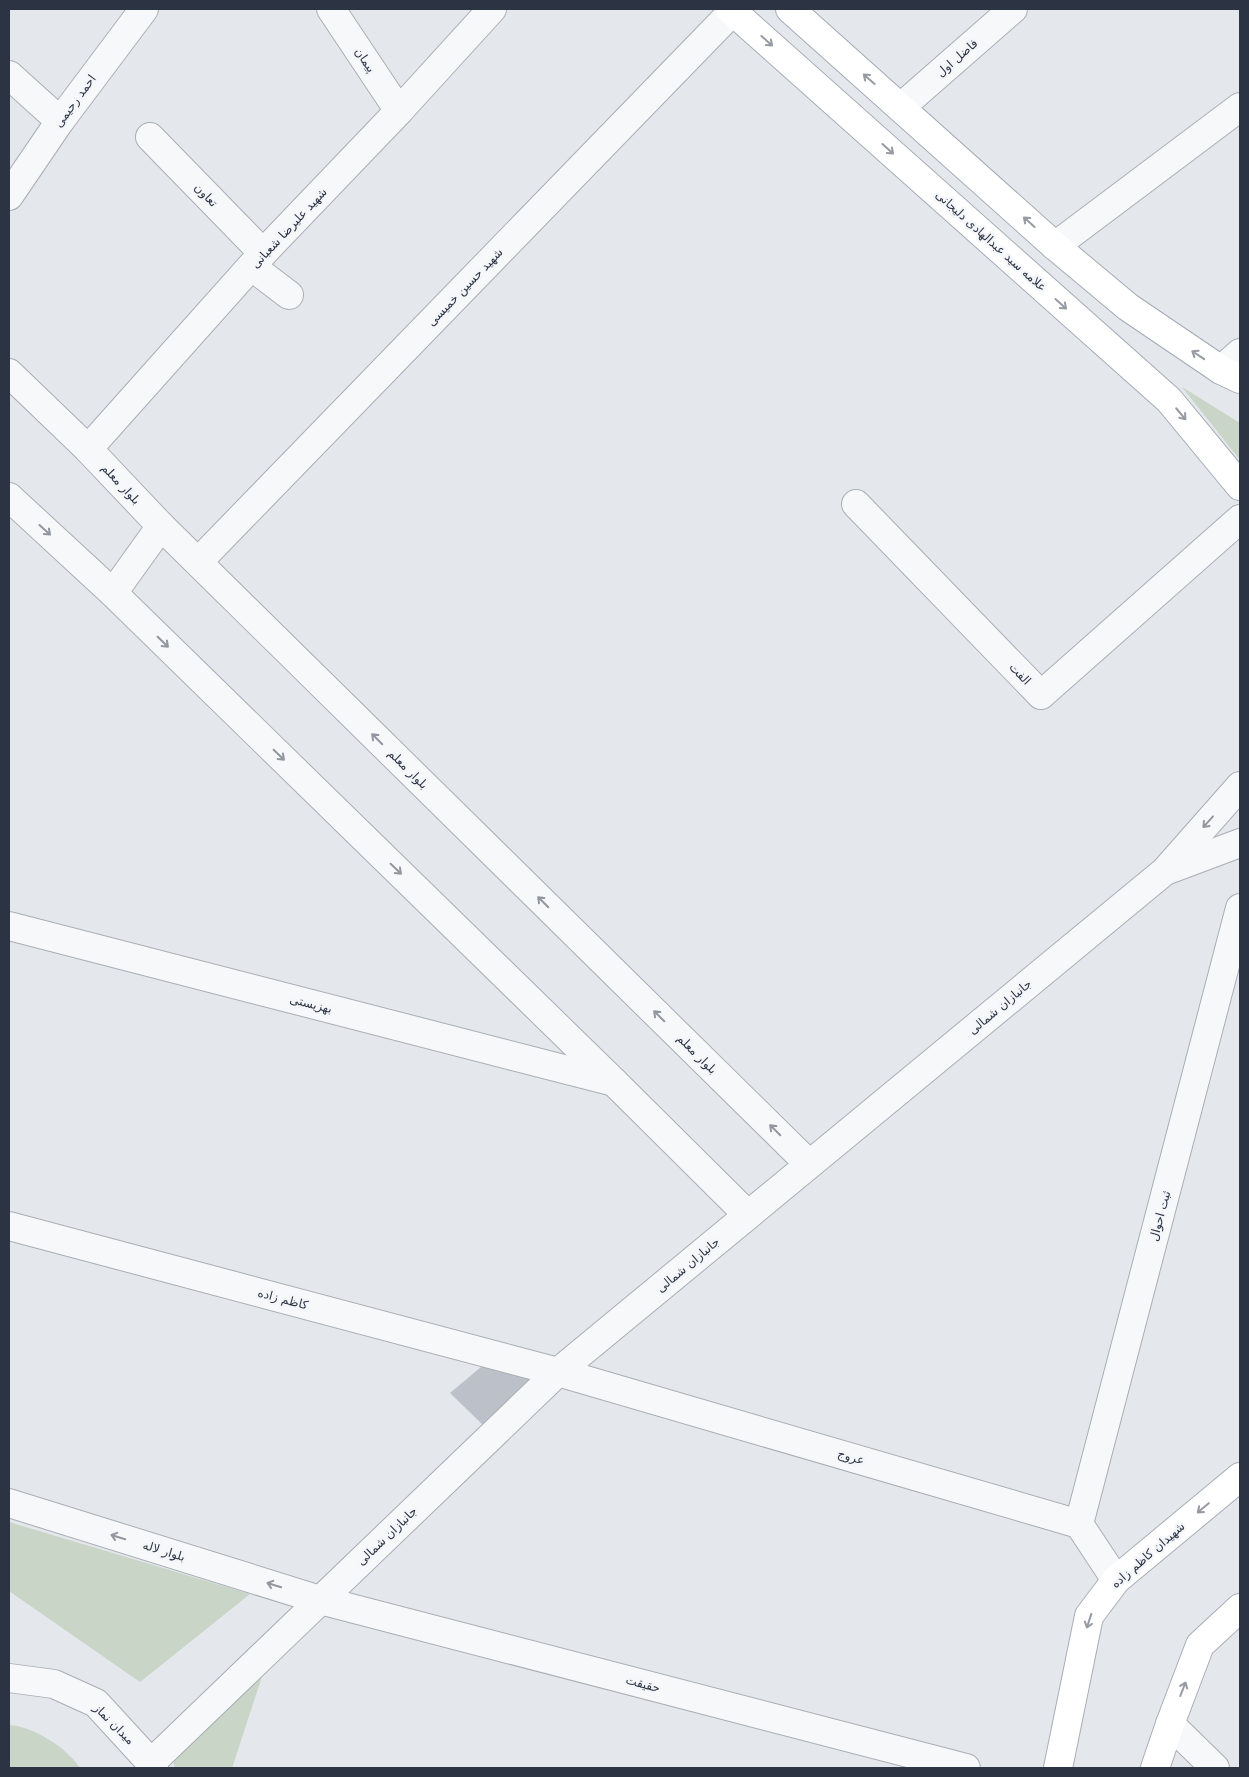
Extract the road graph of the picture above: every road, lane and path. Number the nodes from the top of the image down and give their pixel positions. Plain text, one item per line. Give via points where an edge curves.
1 (144, 9) edge
2 (330, 9) edge
3 (492, 9) edge
4 (732, 9) edge
5 (790, 9) edge
6 (1013, 9) edge
7 (9, 75) edge
8 (901, 107) junction
9 (1240, 108) edge
10 (399, 111) junction
11 (60, 121) junction
12 (150, 137) dead end
13 (9, 196) edge
14 (1055, 246) junction
15 (258, 260) junction
16 (289, 295) dead end
17 (1234, 367) edge
18 (9, 373) edge
19 (88, 449) junction
20 (1240, 486) edge
21 (9, 498) edge
22 (856, 504) dead end
23 (1240, 519) edge
24 (161, 526) junction
25 (198, 562) junction
26 (113, 593) junction
27 (1240, 786) edge
28 (1240, 843) edge
29 (1165, 871) junction
30 (1240, 908) edge
31 (9, 926) edge
32 (614, 1082) junction
33 (810, 1164) junction
34 (748, 1215) junction
35 (9, 1226) edge
36 (558, 1372) junction
37 (1240, 1477) edge
38 (9, 1503) edge
39 (1079, 1524) junction
40 (1116, 1580) junction
41 (320, 1600) junction
42 (1240, 1608) edge
43 (9, 1678) edge
44 (1170, 1724) junction
45 (152, 1765) edge
46 (966, 1768) edge
47 (1058, 1768) edge
48 (1155, 1768) edge
49 (1215, 1768) edge

1 - 11 street, احمد رحیمی
2 - 10 street, پیمان
3 - 10 street, شهید علیرضا شعبانی
4 -> 20 main road, علامه سید عبدالهادی دلیجانی via 1169,400
4 - 25 street, شهید حسین خمیسی
8 -> 5 main road
6 - 8 street, فاضل اول
7 - 11 street
14 -> 8 main road
9 - 14 street
10 - 15 street, شهید علیرضا شعبانی
11 - 13 street, احمد رحیمی
12 - 15 street, تعاون
17 -> 14 main road via 1128,307
15 - 16 street, تعاون
15 - 19 street, شهید علیرضا شعبانی
18 - 19 street, بلوار معلم
19 - 24 street, بلوار معلم
21 -> 26 street
22 - 23 street, الفت via 1042,696
24 - 25 street, بلوار معلم
24 - 26 street
33 -> 25 street, بلوار معلم
26 -> 32 street
27 -> 29 street, جانبازان شمالی
28 - 29 street
29 - 33 street, جانبازان شمالی
30 - 39 street, ثبت احوال
31 - 32 street, بهزیستی
32 - 34 street
33 - 34 street, جانبازان شمالی
34 - 36 street, جانبازان شمالی
35 - 36 street, کاظم زاده
36 - 39 street, عروج
36 - 41 street, جانبازان شمالی
37 -> 40 main road, شهیدان کاظم زاده
41 -> 38 street, بلوار لاله
39 - 40 street
40 -> 47 main road, شهیدان کاظم زاده via 1089,1616
41 - 45 street, جانبازان شمالی
41 - 46 street, حقیقت
44 -> 42 main road via 1200,1645
43 - 45 street, میدان نماز via 54,1684 96,1703
44 - 48 main road
44 - 49 street

